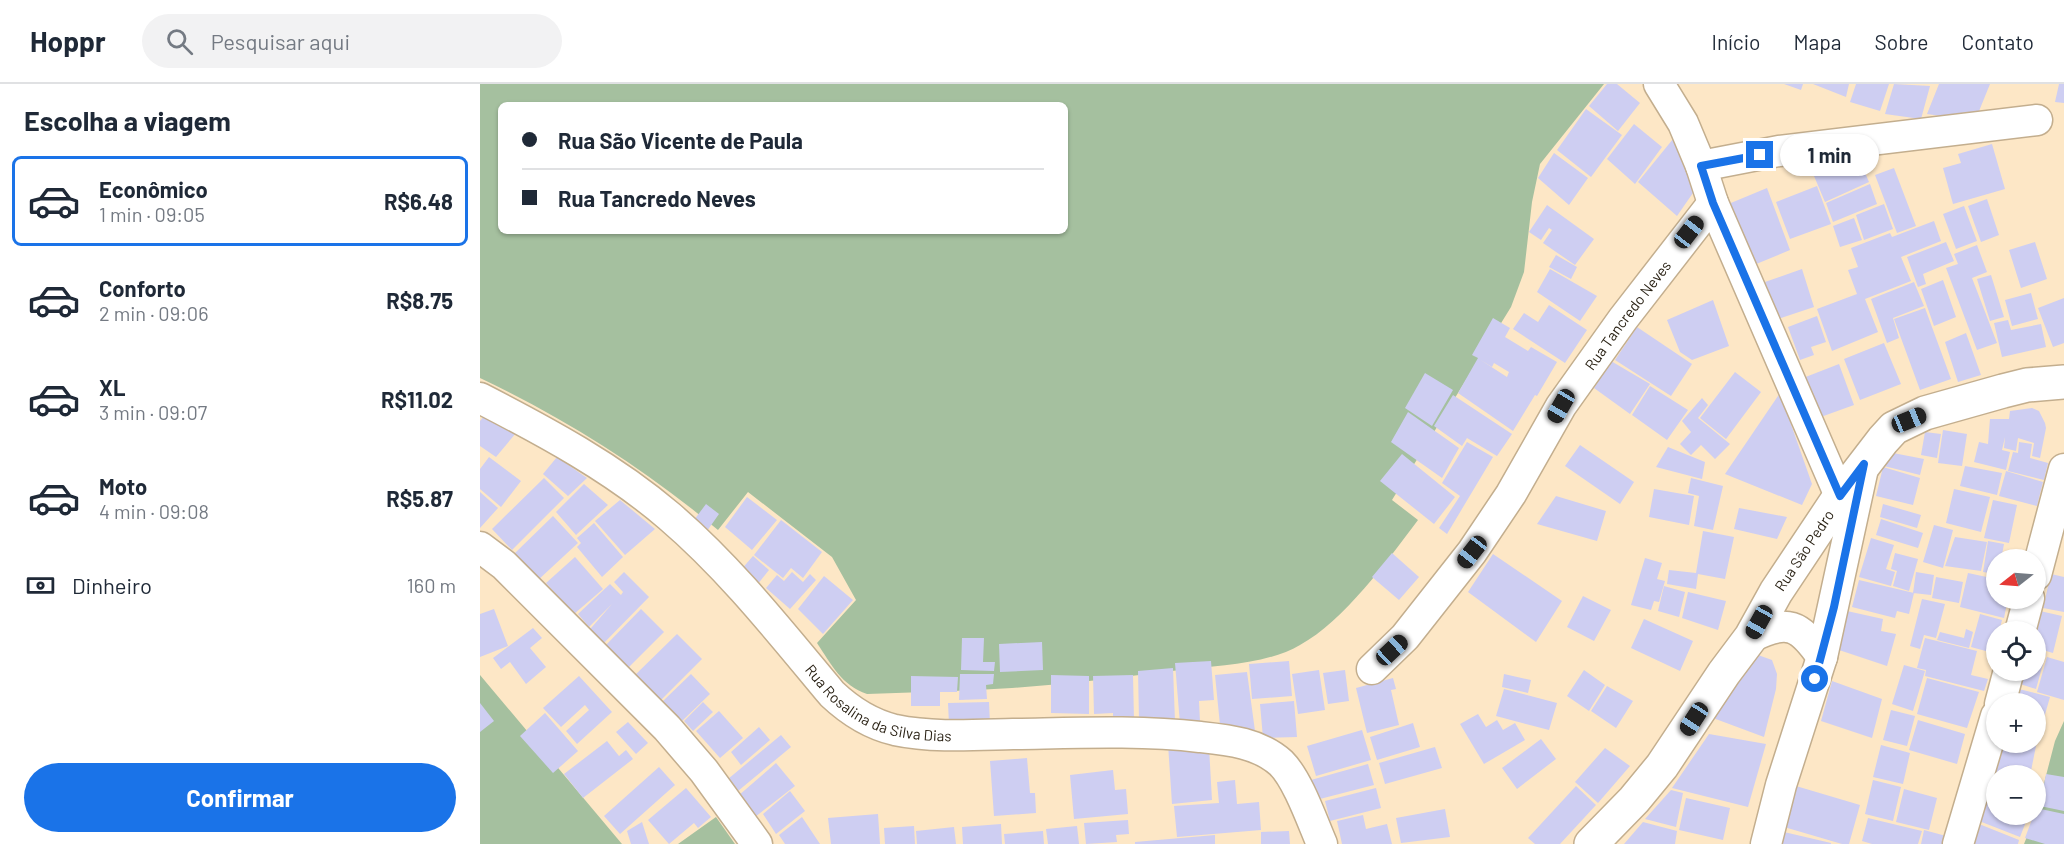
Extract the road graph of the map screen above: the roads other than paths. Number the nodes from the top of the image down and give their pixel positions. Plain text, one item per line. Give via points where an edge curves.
1 (1659, 84) edge
2 (2037, 120) dead end
3 (1701, 166) junction
4 (1713, 203) junction
5 (2064, 382) edge
6 (480, 398) edge
7 (1864, 464) junction
8 (2064, 469) edge
9 (1840, 496) junction
10 (480, 547) edge
11 (2047, 560) edge
12 (1751, 637) junction
13 (1822, 657) junction
14 (1372, 669) dead end
15 (1986, 750) edge
16 (757, 844) edge
17 (1322, 844) edge
18 (1591, 844) edge
19 (1766, 844) edge
20 (1958, 844) edge

1 - 3 street via 1683,123
2 - 3 street via 1779,151
3 - 4 street
4 - 9 street
4 - 14 street, Rua Tancredo Neves via 1561,406 1511,494 1472,552 1405,637
5 - 7 street, Rua São Pedro via 2027,385 1917,417 1894,428
6 - 17 street, Rua Rosalina da Silva Dias via 601,466 669,516 738,584 832,694 867,720 893,729 946,735 1171,734 1265,750 1282,765 1299,790
7 - 9 street, Rua São Pedro
7 - 13 street
8 - 11 street
9 - 12 street, Rua São Pedro
10 - 16 street via 519,580 667,728
12 - 13 street via 1772,628 1795,628
12 - 18 street, Rua São Pedro via 1662,766
13 - 19 street
15 - 20 street

